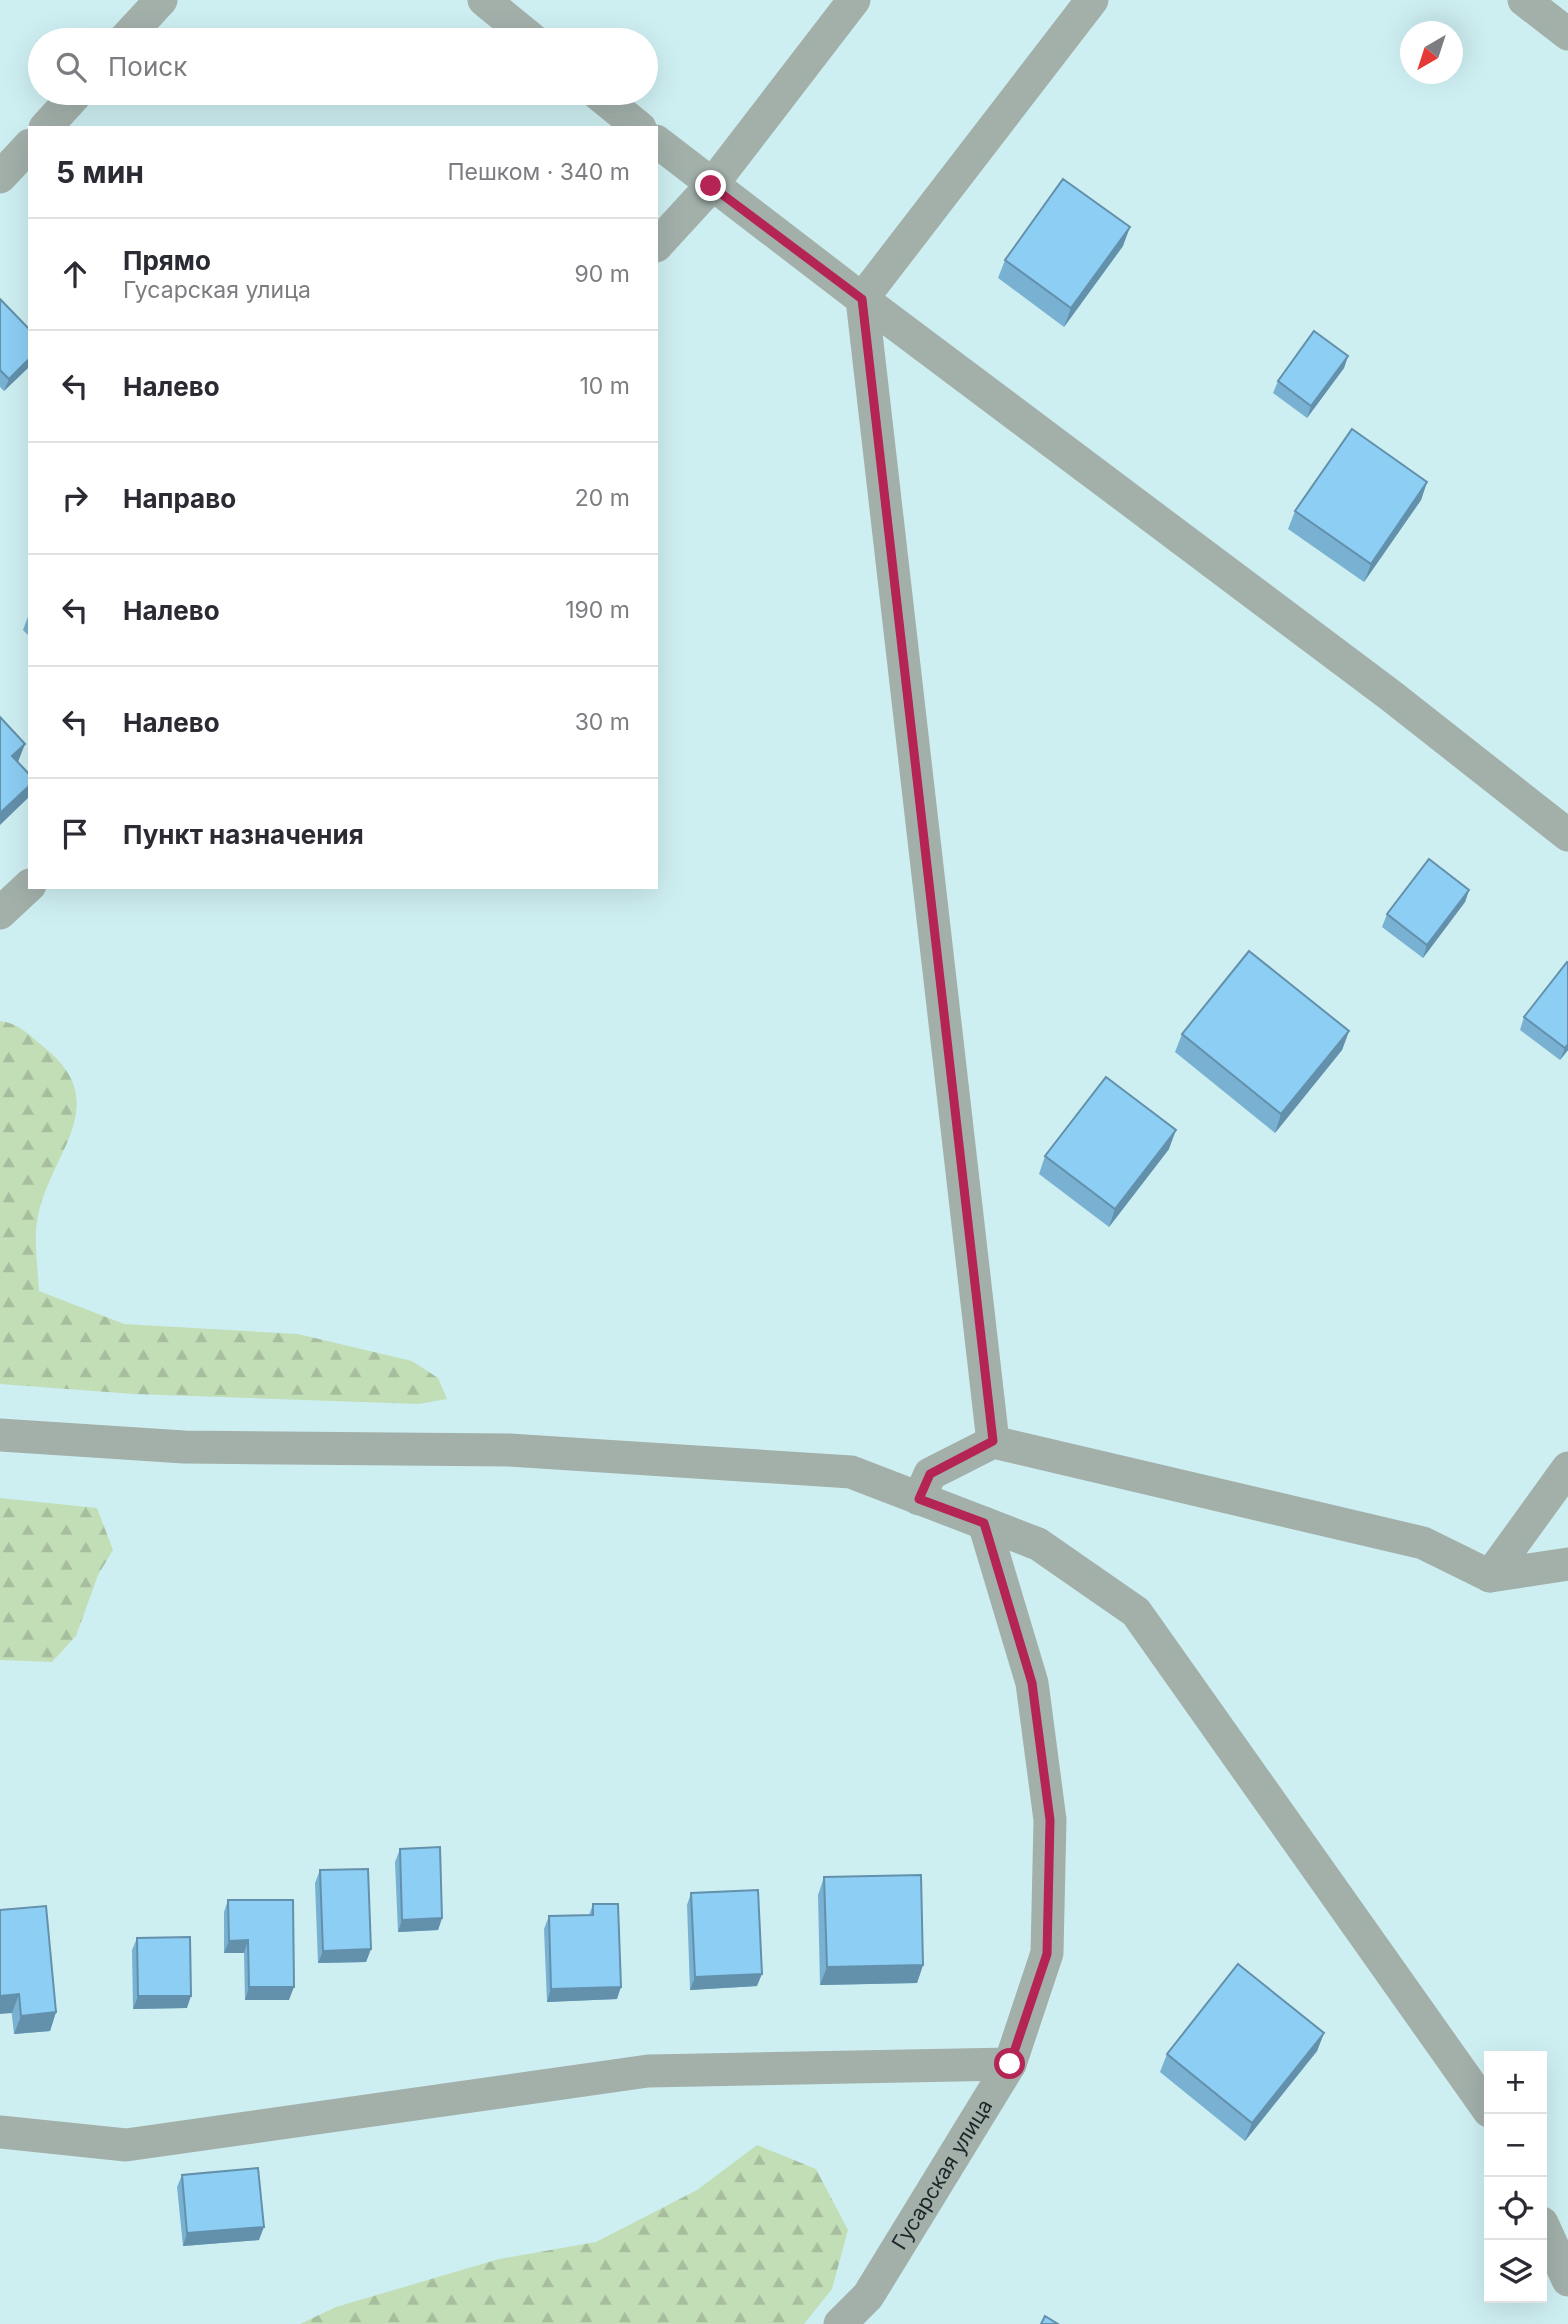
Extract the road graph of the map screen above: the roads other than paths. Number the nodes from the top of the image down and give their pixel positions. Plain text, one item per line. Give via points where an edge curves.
1 (161, 0) edge
2 (484, 0) edge
3 (854, 0) edge
4 (1092, 0) edge
5 (1524, 0) edge
6 (135, 28) edge
7 (518, 28) edge
8 (1568, 34) edge
9 (66, 105) edge
10 (612, 105) edge
11 (47, 126) edge
12 (638, 126) edge
13 (658, 143) edge
14 (28, 147) edge
15 (0, 177) edge
16 (711, 186) junction
17 (658, 244) edge
18 (862, 299) junction
19 (1568, 835) edge
20 (28, 887) edge
21 (0, 913) edge
22 (0, 1435) edge
23 (993, 1441) junction
24 (1568, 1468) edge
25 (919, 1499) junction
26 (984, 1523) junction
27 (1568, 1564) edge
28 (1490, 1576) junction
29 (1010, 2064) junction
30 (1484, 2104) edge
31 (0, 2132) edge
32 (1547, 2234) edge
33 (1568, 2280) edge
34 (841, 2324) edge

1 - 6 street
2 - 7 street
3 - 16 street
4 - 18 street
5 - 8 street
9 - 11 street
10 - 12 street
13 - 16 street
14 - 15 street
16 - 17 street
16 - 18 street
18 - 19 street via 1390,695
18 - 23 street
20 - 21 street
22 - 25 street via 184,1447 509,1450 851,1472
23 - 25 street via 930,1474
23 - 28 street via 1423,1544
24 - 28 street
25 - 26 street
26 - 29 street, Гусарская улица via 1032,1683 1050,1820 1047,1954
26 - 30 street via 1038,1544 1136,1612
27 - 28 street
29 - 31 street via 648,2071 126,2145
29 - 34 street, Гусарская улица via 868,2296
32 - 33 street

